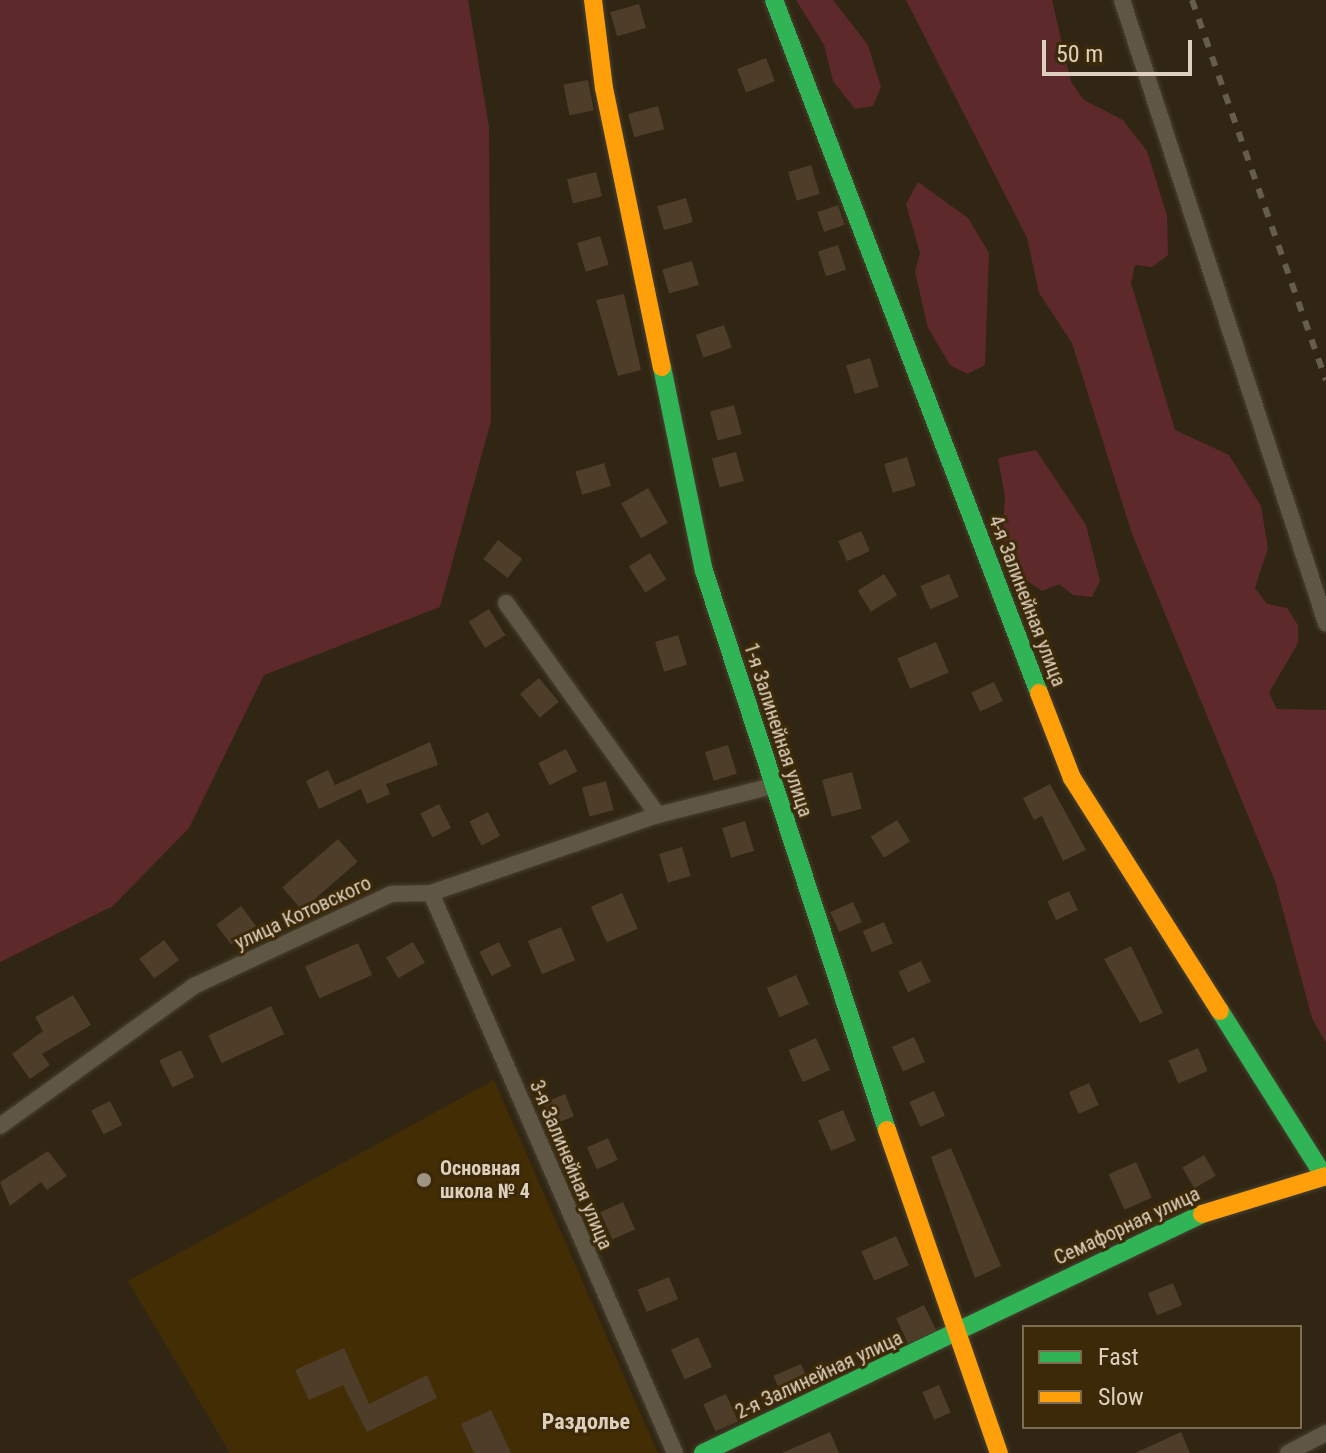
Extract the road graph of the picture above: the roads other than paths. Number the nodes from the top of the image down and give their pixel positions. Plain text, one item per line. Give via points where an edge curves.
1 (593, 0) edge
2 (774, 0) edge
3 (1122, 0) edge
4 (506, 603) dead end
5 (1326, 623) edge
6 (773, 786) junction
7 (658, 815) junction
8 (431, 893) junction
9 (0, 1126) edge
10 (1325, 1176) edge
11 (954, 1337) junction
12 (1326, 1433) edge
13 (675, 1453) edge
14 (703, 1453) edge
15 (999, 1453) edge
16 (1288, 1453) edge

1 - 6 street, 1-я Залинейная улица via 604,88 704,571
2 - 10 street, 4-я Залинейная улица via 1072,778
3 - 5 street
4 - 7 street
6 - 7 street, улица Котовского
6 - 11 street, 1-я Залинейная улица
7 - 8 street, улица Котовского
8 - 9 street, улица Котовского via 391,894 194,986
8 - 13 street, 3-я Залинейная улица
10 - 11 street, Семафорная улица via 1227,1204 1125,1247
11 - 14 street, 2-я Залинейная улица
11 - 15 street, 1-я Залинейная улица
12 - 16 street

